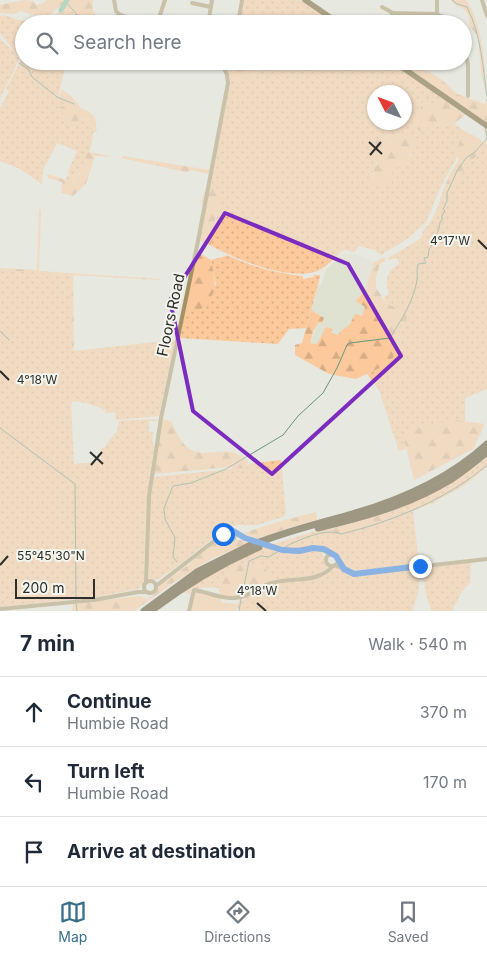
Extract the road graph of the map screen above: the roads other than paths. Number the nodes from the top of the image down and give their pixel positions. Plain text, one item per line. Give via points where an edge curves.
1 (114, 0) edge
2 (165, 0) edge
3 (212, 0) edge
4 (242, 0) edge
5 (305, 0) edge
6 (437, 0) edge
7 (482, 0) edge
8 (192, 3) edge
9 (211, 7) junction
10 (382, 8) dead end
11 (393, 13) joint
12 (437, 14) joint
13 (122, 15) edge
14 (160, 15) edge
15 (210, 15) edge
16 (240, 15) edge
17 (327, 15) edge
18 (487, 16) edge
19 (225, 70) edge
20 (406, 70) edge
21 (468, 70) edge
22 (467, 94) dead end
23 (487, 126) edge
24 (487, 444) edge
25 (487, 452) edge
26 (234, 532) junction
27 (223, 534) junction
28 (245, 538) junction
29 (213, 540) junction
30 (225, 540) junction
31 (271, 540) junction
32 (232, 541) junction
33 (316, 548) junction
34 (331, 555) junction
35 (487, 559) edge
36 (338, 561) junction
37 (327, 562) junction
38 (334, 566) junction
39 (344, 569) junction
40 (321, 576) junction
41 (161, 580) junction
42 (148, 582) junction
43 (156, 586) junction
44 (138, 592) junction
45 (147, 592) junction
46 (0, 609) edge
47 (144, 611) edge
48 (151, 611) edge
49 (189, 611) edge

1 - 13 street via 116,11
2 - 14 street
3 - 9 street
4 - 16 street
5 - 17 main road
6 - 12 street
7 - 18 street
8 - 9 street
9 - 15 street
10 - 11 street
11 - 12 street
19 - 42 street, Floors Road via 228,83 149,496
20 - 23 main road
21 - 22 street
24 - 31 highway via 451,472 401,497 290,531
25 - 31 highway via 451,480 414,499 376,513
26 - 27 street via 228,529
26 - 28 street
26 - 32 street
27 - 29 street
27 - 30 street
28 - 32 street
28 - 33 street via 282,550
29 - 30 street
29 - 41 street
30 - 32 street
31 - 47 highway, bridge via 251,545 197,572
31 - 48 highway via 208,572
33 - 34 street
33 - 37 street via 324,554
34 - 36 street
34 - 37 street
35 - 39 street via 354,574
36 - 38 street
36 - 39 street
37 - 38 street
37 - 40 street via 327,569
38 - 39 street
38 - 40 street
40 - 49 street via 275,582 233,599 194,590
41 - 42 street
41 - 43 street
42 - 43 street
42 - 44 street
42 - 45 street
43 - 45 street via 154,591
44 - 45 street
44 - 46 street via 94,600

